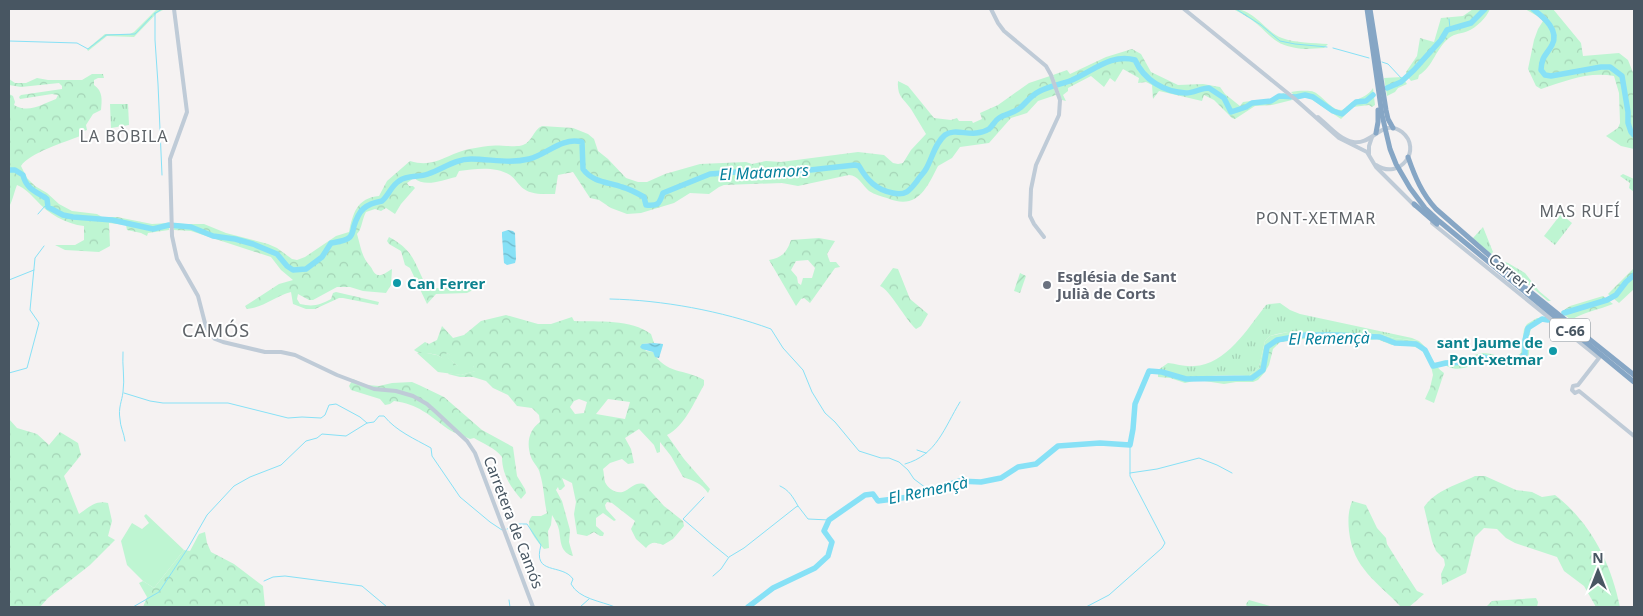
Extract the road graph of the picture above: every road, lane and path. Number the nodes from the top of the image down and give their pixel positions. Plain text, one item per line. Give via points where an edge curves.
1 (174, 9) edge
2 (992, 9) edge
3 (1369, 9) edge
4 (1185, 10) edge
5 (1375, 58) junction
6 (1301, 105) junction
7 (1393, 128) junction
8 (1374, 135) junction
9 (1369, 154) junction
10 (1408, 157) junction
11 (1373, 162) junction
12 (1401, 171) junction
13 (1414, 204) junction
14 (1044, 237) dead end
15 (1506, 278) junction
16 (1521, 284) junction
17 (1634, 376) edge
18 (1634, 382) edge
19 (1578, 385) junction
20 (1579, 391) junction
21 (1634, 436) edge
22 (534, 607) edge

1 - 22 street, Carretera de Camós via 187,112 170,159 171,231 177,259 195,291 210,334 223,342 261,351 295,354 368,388 400,392 427,404 475,452
2 - 14 street via 1004,31 1043,63 1059,98 1059,115 1036,165 1030,197 1030,216
3 - 5 highway
3 - 5 highway, C-66
4 - 6 street
5 - 7 highway via 1388,119
5 - 8 highway via 1378,122
5 - 12 highway, C-66 via 1386,133
6 - 8 street via 1351,142 1362,142
6 - 9 street via 1339,138
7 - 8 street
7 - 10 street via 1409,142
8 - 9 street
9 - 11 street
10 - 11 street via 1401,166 1390,170
10 - 16 highway via 1422,191 1433,206
11 - 13 street, Carrer I
12 - 15 highway, C-66 via 1425,208
12 - 16 highway, C-66 via 1440,219
13 - 15 highway
13 - 19 street, Carrer I via 1432,223 1599,358
15 - 18 highway, C-66
16 - 17 highway, C-66
19 - 20 street
19 - 20 street via 1572,390 1575,393
20 - 21 street

